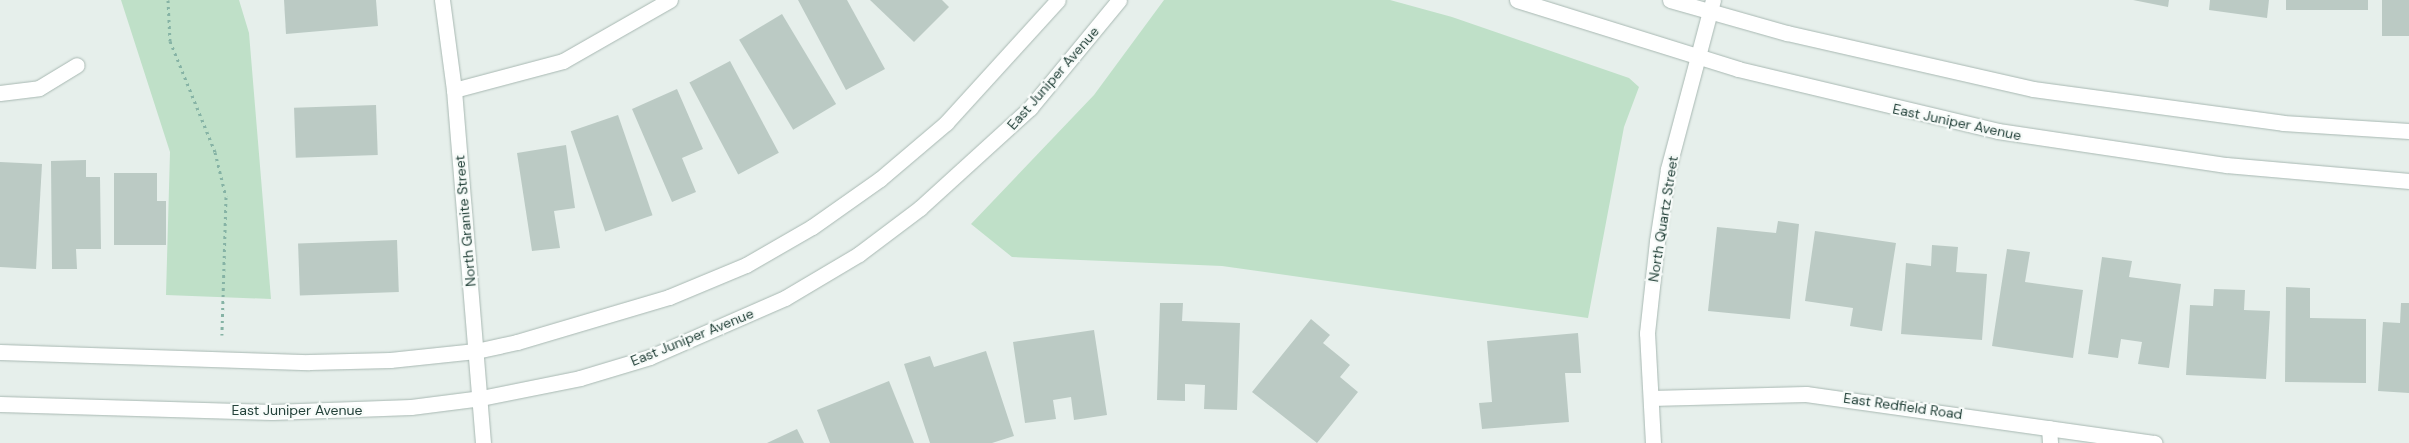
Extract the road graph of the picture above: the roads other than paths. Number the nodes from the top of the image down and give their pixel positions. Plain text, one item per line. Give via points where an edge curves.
1 (442, 0) edge
2 (670, 0) edge
3 (1058, 0) edge
4 (1119, 0) edge
5 (1517, 0) edge
6 (1670, 0) edge
7 (1711, 6) edge
8 (1698, 55) junction
9 (77, 65) dead end
10 (454, 90) junction
11 (0, 93) edge
12 (2409, 131) edge
13 (2409, 181) edge
14 (476, 351) junction
15 (0, 352) edge
16 (480, 398) junction
17 (1651, 398) junction
18 (0, 404) edge
19 (2049, 428) junction
20 (483, 443) edge
21 (1654, 443) edge
22 (2050, 443) edge
23 (2154, 443) edge

1 - 10 street, North Granite Street
2 - 10 street via 563,61
3 - 14 street via 946,123 880,179 812,227 746,265 669,297
4 - 16 street, East Juniper Avenue via 1030,108 920,208 859,254 785,298 650,357 580,378
5 - 8 street, East Juniper Avenue
6 - 7 street
7 - 8 street, North Quartz Street
7 - 12 street via 2033,89 2246,118
8 - 13 street, East Juniper Avenue via 1873,104 1998,131 2216,164
8 - 17 street, North Quartz Street via 1668,169 1657,241 1647,334
9 - 11 street via 39,88
10 - 14 street, North Granite Street
14 - 15 street via 390,360 221,360
14 - 16 street, North Granite Street
16 - 18 street, East Juniper Avenue via 336,412
16 - 20 street, North Granite Street
17 - 19 street, East Redfield Road via 1806,394
17 - 21 street, North Quartz Street
19 - 22 street
19 - 23 street, East Redfield Road

